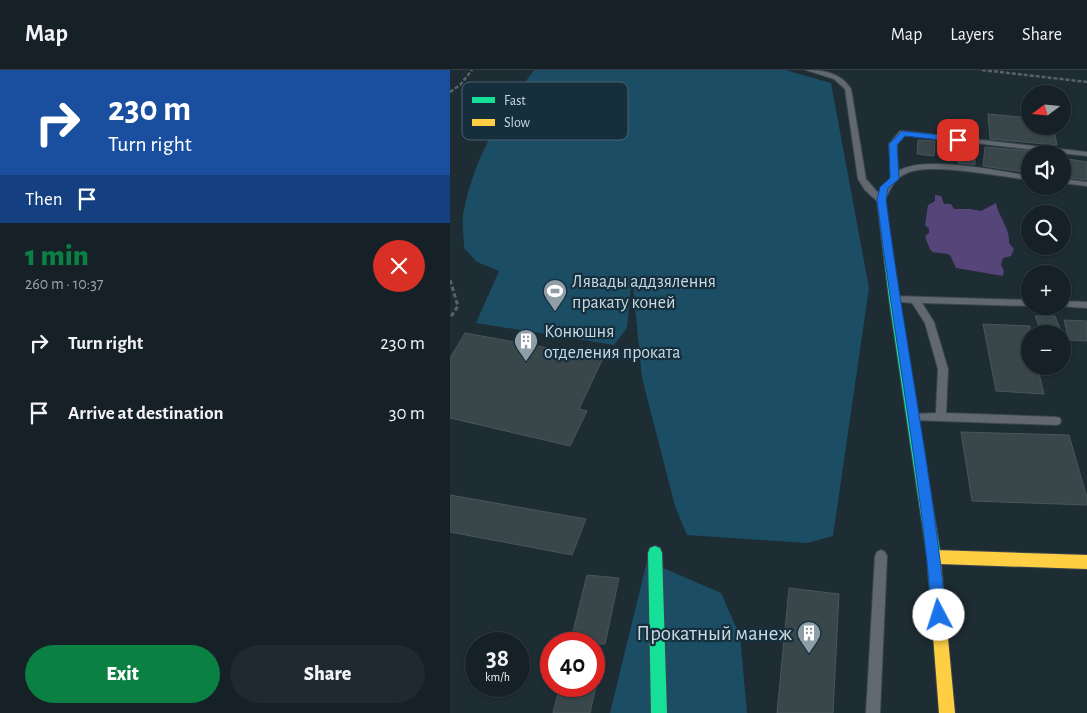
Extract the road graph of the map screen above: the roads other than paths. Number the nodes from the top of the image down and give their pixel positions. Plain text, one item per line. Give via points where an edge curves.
1 (809, 70) edge
2 (1087, 154) edge
3 (1021, 177) edge
4 (895, 179) junction
5 (1071, 182) edge
6 (1087, 184) edge
7 (881, 200) junction
8 (894, 299) junction
9 (914, 300) junction
10 (1021, 304) edge
11 (1071, 304) edge
12 (1087, 305) edge
13 (912, 417) junction
14 (941, 418) junction
15 (1056, 421) dead end
16 (655, 552) dead end
17 (881, 556) dead end
18 (934, 557) junction
19 (1087, 562) edge
20 (659, 713) edge
21 (873, 713) edge
22 (947, 713) edge

1 - 7 lane via 838,77 848,89 862,180
2 - 4 lane via 902,134 893,144
3 - 4 lane via 928,167 905,170
4 - 7 lane via 884,187
5 - 6 lane
7 - 8 street
8 - 9 lane
8 - 13 street
9 - 10 lane
9 - 14 lane via 929,322 943,369
11 - 12 lane
13 - 14 lane
13 - 18 street
14 - 15 lane
16 - 20 street
17 - 21 lane
18 - 19 street
18 - 22 street

